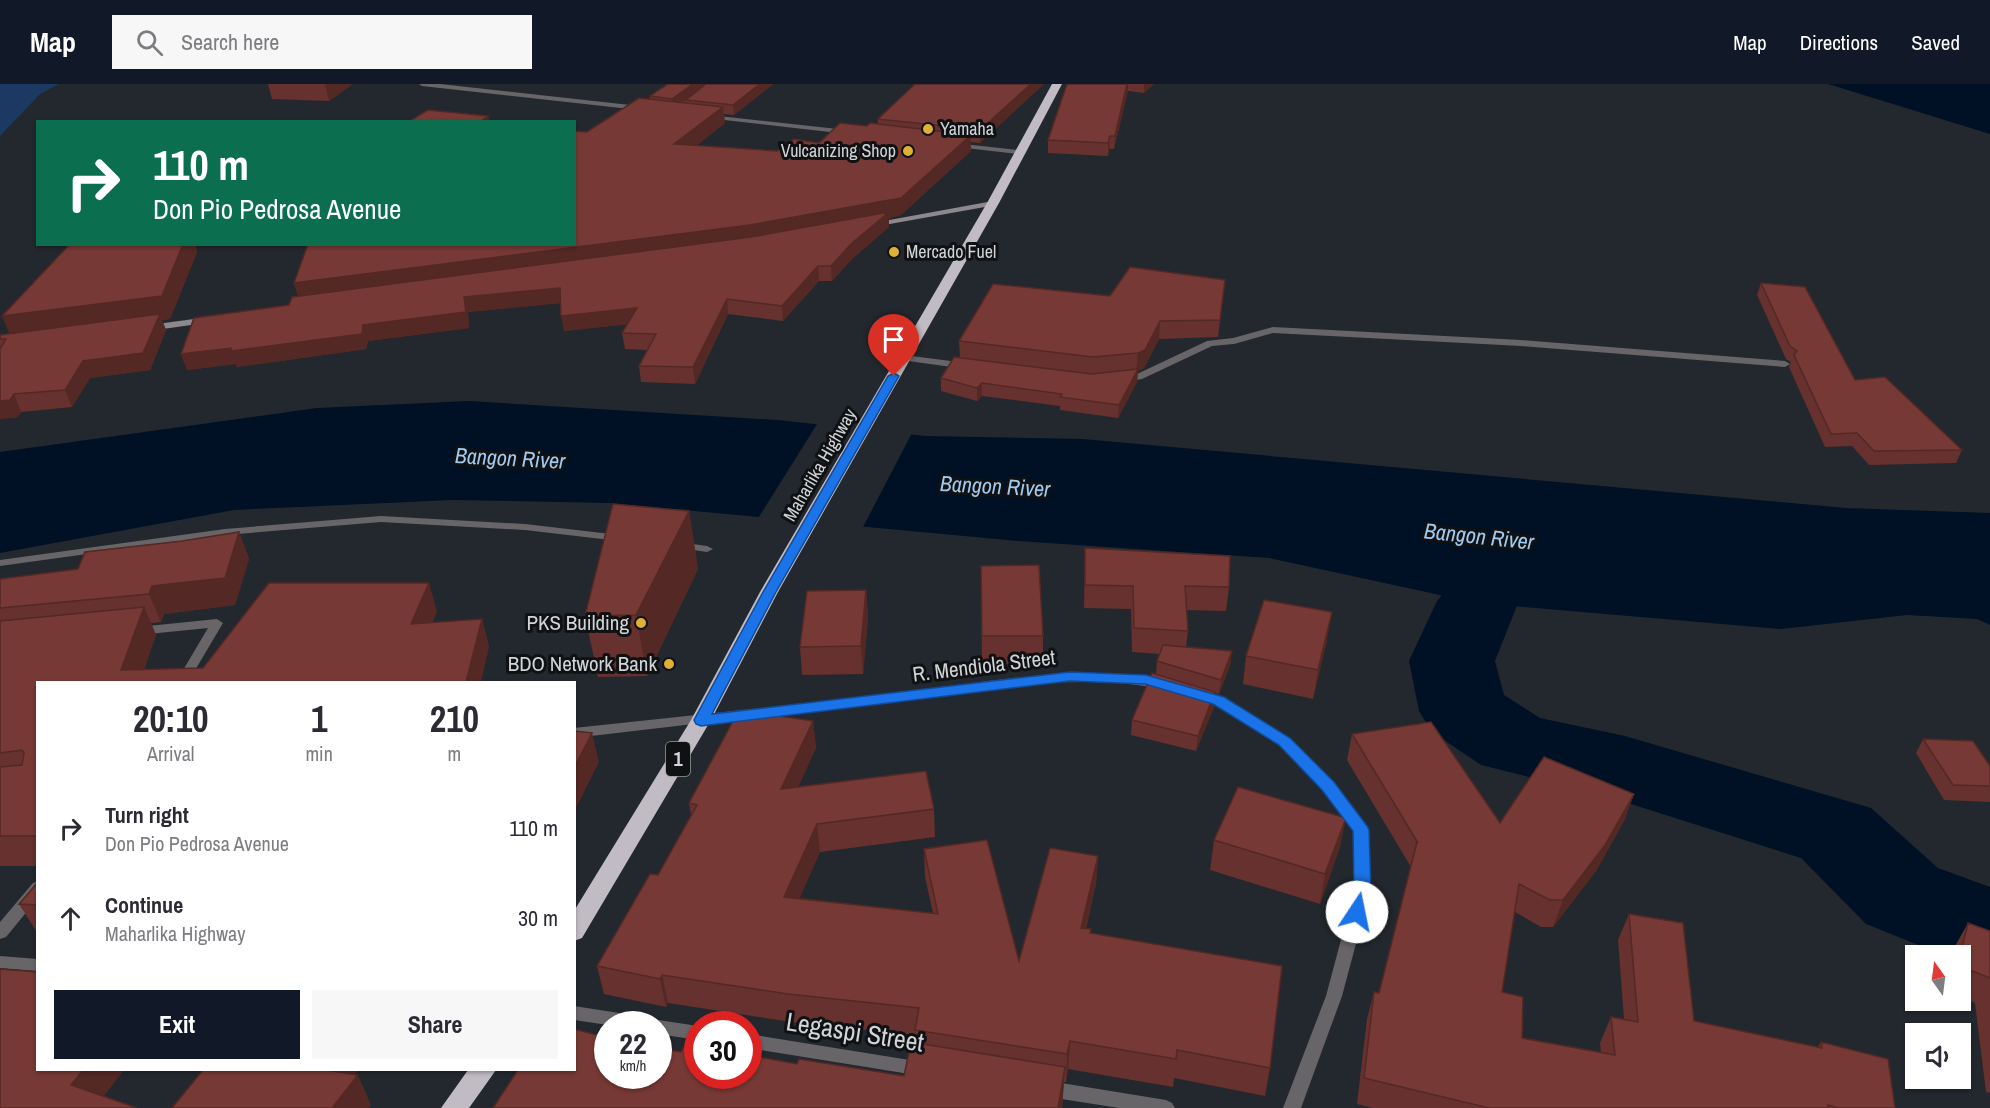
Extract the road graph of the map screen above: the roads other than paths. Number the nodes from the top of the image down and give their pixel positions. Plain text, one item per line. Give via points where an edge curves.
1 (422, 84) edge
2 (1057, 84) edge
3 (652, 110) edge
4 (699, 115) edge
5 (853, 133) edge
6 (948, 144) edge
7 (1019, 152) junction
8 (993, 203) junction
9 (867, 226) edge
10 (223, 319) edge
11 (141, 329) edge
12 (904, 358) junction
13 (1785, 364) dead end
14 (975, 367) edge
15 (1115, 379) edge
16 (628, 539) edge
17 (662, 543) edge
18 (707, 549) dead end
19 (0, 563) edge
20 (126, 632) edge
21 (183, 681) edge
22 (701, 720) junction
23 (576, 733) edge
24 (36, 889) edge
25 (576, 929) edge
26 (0, 933) edge
27 (0, 962) edge
28 (36, 965) edge
29 (576, 1013) edge
30 (594, 1016) edge
31 (762, 1043) edge
32 (482, 1071) edge
33 (934, 1071) edge
34 (1027, 1086) edge
35 (454, 1108) edge
36 (1166, 1108) edge
37 (1292, 1108) edge

1 - 3 street
2 - 7 highway, Maharlika Highway / 1
4 - 5 street
6 - 7 street
7 - 8 highway, Maharlika Highway / 1
8 - 9 street
8 - 12 highway, Maharlika Highway / 1
10 - 11 street
12 - 14 street
12 - 22 highway, Maharlika Highway / 1
13 - 15 street via 1530,343 1273,330 1210,344 1139,377
16 - 19 street via 525,527 381,519 225,532
17 - 18 street
20 - 21 street via 217,623
22 - 23 street, R. Mendiola Street
22 - 25 highway, 1
22 - 37 street, R. Mendiola Street via 1070,677 1146,680 1182,690 1218,701 1284,742 1328,786 1361,830 1362,891 1334,996
24 - 26 street
27 - 28 street
29 - 30 street
31 - 33 street, Legaspi Street
32 - 35 highway
34 - 36 street

